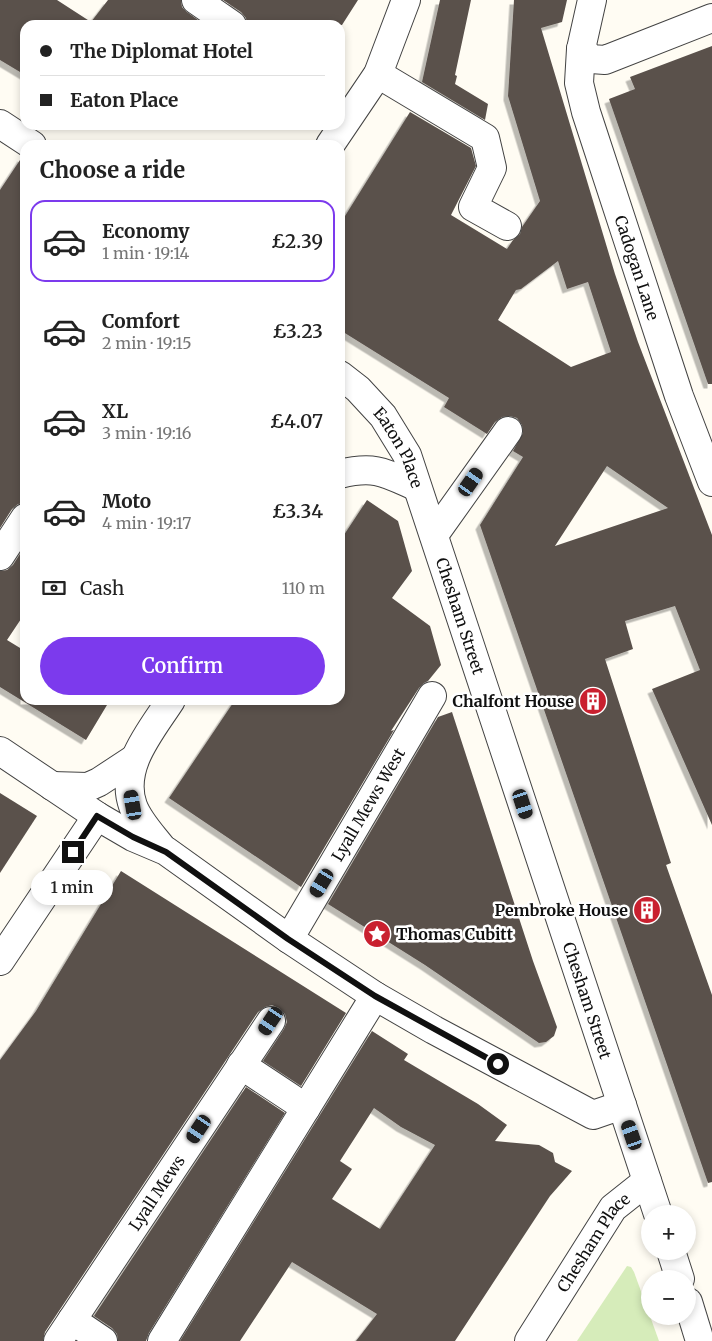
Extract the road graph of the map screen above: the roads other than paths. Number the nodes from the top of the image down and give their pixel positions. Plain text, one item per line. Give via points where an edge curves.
1 (196, 0) edge
2 (406, 0) edge
3 (592, 0) edge
4 (712, 18) edge
5 (225, 20) edge
6 (581, 49) junction
7 (378, 74) junction
8 (345, 123) edge
9 (0, 124) edge
10 (24, 140) edge
11 (507, 226) dead end
12 (345, 379) edge
13 (508, 430) dead end
14 (345, 473) edge
15 (712, 482) edge
16 (417, 488) junction
17 (20, 526) edge
18 (434, 535) junction
19 (0, 556) edge
20 (432, 696) dead end
21 (168, 705) edge
22 (0, 751) edge
23 (134, 759) junction
24 (52, 786) junction
25 (97, 816) junction
26 (166, 852) junction
27 (288, 939) junction
28 (0, 961) edge
29 (375, 996) junction
30 (271, 1021) dead end
31 (241, 1065) junction
32 (622, 1105) junction
33 (306, 1108) junction
34 (647, 1181) junction
35 (655, 1205) edge
36 (695, 1325) edge
37 (65, 1331) edge
38 (103, 1341) edge
39 (162, 1341) edge
40 (529, 1341) edge
41 (700, 1341) edge

1 - 5 street
2 - 7 street
3 - 6 street, Cadogan Lane
4 - 6 street via 605,60 591,59
6 - 15 street, Cadogan Lane via 579,83 586,112 679,396
7 - 8 street
7 - 11 street via 485,138 492,168 473,207
9 - 10 street
12 - 16 street, Eaton Place via 384,416 408,455
13 - 18 street, Chesham Street
14 - 16 street, Eaton Place via 382,471
16 - 18 street, Chesham Street
17 - 19 street
18 - 32 street, Chesham Street
20 - 27 street, Lyall Mews West
21 - 23 street
22 - 24 street
23 - 24 street via 88,787
23 - 26 street via 129,782 133,805
24 - 25 street
25 - 26 street
25 - 28 street
26 - 27 street
27 - 29 street
29 - 32 street via 593,1115
29 - 33 street
30 - 31 street, Lyall Mews
31 - 33 street
31 - 37 street, Lyall Mews
32 - 34 street, Chesham Street
33 - 39 street
34 - 35 street, Chesham Place
34 - 40 street, Chesham Place via 613,1208
36 - 41 street
37 - 38 street, Lyall Mews

